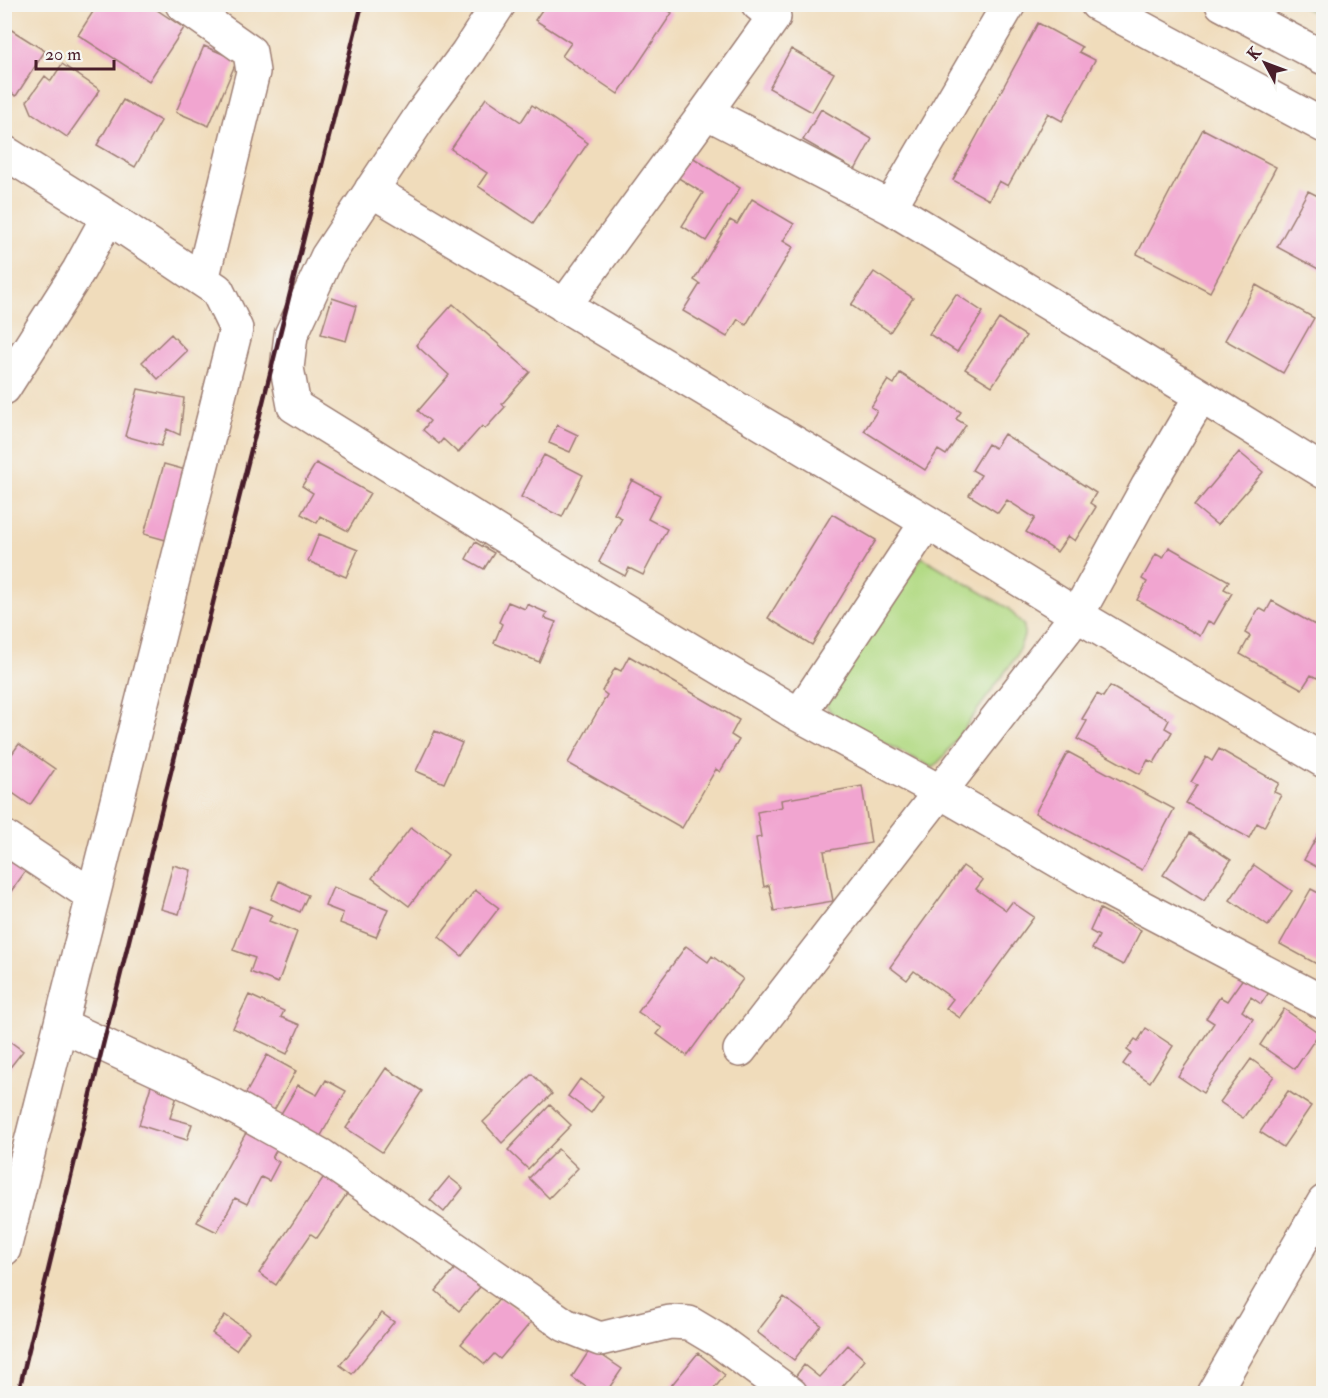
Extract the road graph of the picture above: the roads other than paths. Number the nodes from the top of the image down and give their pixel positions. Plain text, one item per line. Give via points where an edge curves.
1 (182, 4) edge
2 (499, 4) edge
3 (1009, 4) edge
4 (1097, 4) edge
5 (1222, 4) edge
6 (772, 9) edge
7 (1323, 58) edge
8 (706, 112) junction
9 (1323, 126) edge
10 (4, 152) edge
11 (371, 190) junction
12 (890, 207) junction
13 (108, 218) junction
14 (202, 280) junction
15 (564, 306) junction
16 (4, 388) edge
17 (1201, 396) junction
18 (1323, 472) edge
19 (927, 522) junction
20 (1077, 615) junction
21 (800, 715) junction
22 (1323, 761) edge
23 (939, 791) junction
24 (4, 837) edge
25 (93, 896) junction
26 (1323, 1003) edge
27 (61, 1025) junction
28 (740, 1050) dead end
29 (1323, 1202) edge
30 (4, 1249) edge
31 (791, 1394) edge
32 (1213, 1394) edge

1 - 14 street via 250,52 253,72
2 - 11 street
3 - 12 street
4 - 9 street
5 - 7 street
6 - 8 street
8 - 12 street
8 - 15 street
10 - 13 street
11 - 15 street
11 - 21 street via 327,256 291,334 287,368 294,406
12 - 17 street
13 - 14 street
13 - 16 street via 80,270
14 - 25 street via 217,290 236,329
15 - 19 street
17 - 18 street
17 - 20 street
19 - 20 street
19 - 21 street
20 - 22 street
20 - 23 street
21 - 23 street
23 - 26 street via 1105,888
23 - 28 street
24 - 25 street
25 - 27 street
27 - 30 street
27 - 31 street via 216,1097 322,1156 566,1325 600,1339 669,1322 689,1323
29 - 32 street

